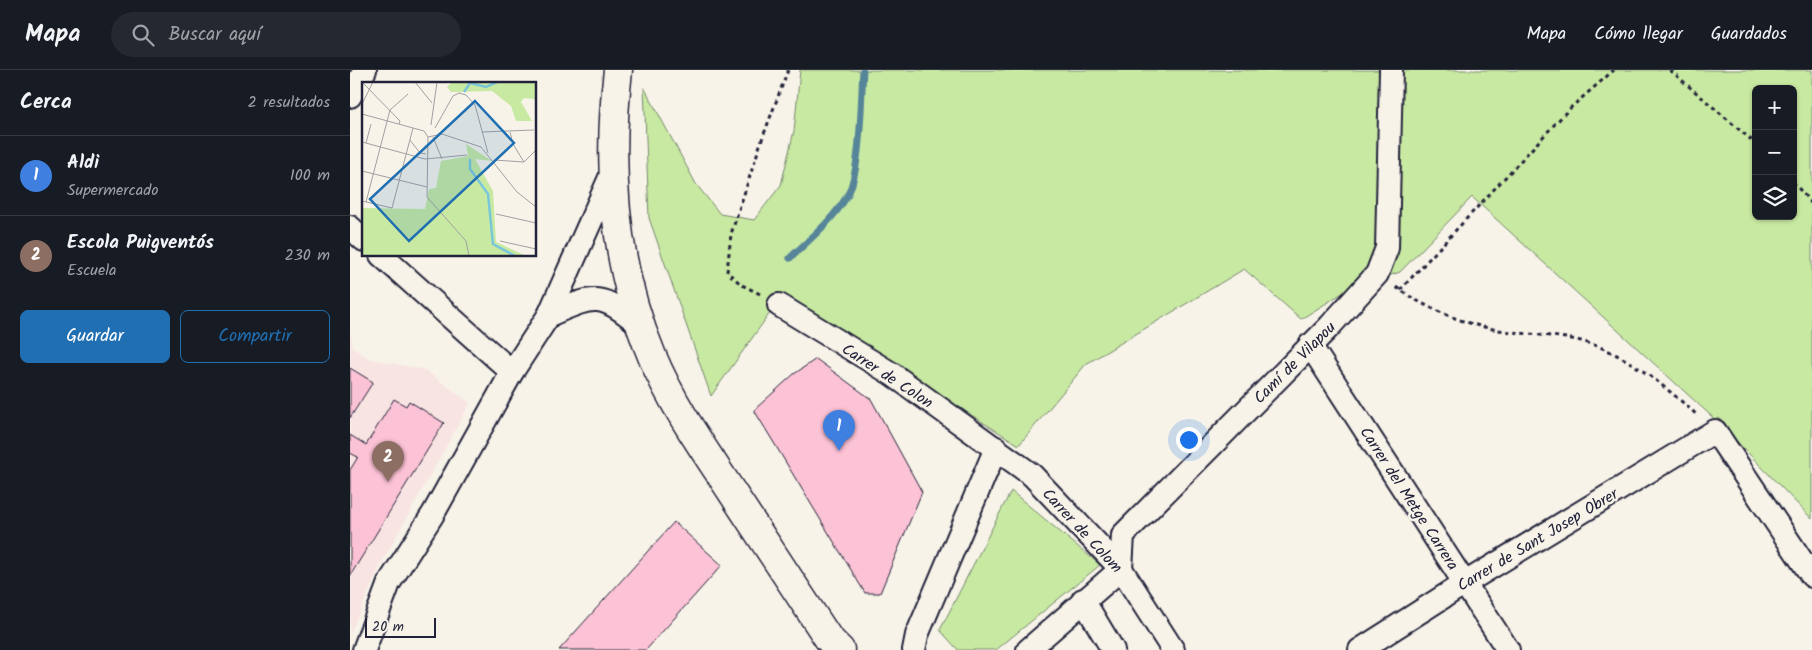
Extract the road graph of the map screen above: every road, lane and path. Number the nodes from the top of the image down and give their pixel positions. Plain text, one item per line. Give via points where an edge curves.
1 (365, 70) edge
2 (788, 70) edge
3 (1391, 70) edge
4 (1614, 70) edge
5 (1670, 70) edge
6 (614, 74) edge
7 (350, 96) edge
8 (1752, 141) edge
9 (613, 171) junction
10 (1797, 187) edge
11 (1812, 204) edge
12 (350, 228) edge
13 (362, 238) edge
14 (382, 256) edge
15 (1377, 274) junction
16 (1400, 290) junction
17 (779, 305) joint
18 (550, 315) junction
19 (639, 324) junction
20 (1310, 345) junction
21 (512, 372) junction
22 (1715, 431) junction
23 (996, 448) junction
24 (1121, 569) junction
25 (1812, 576) edge
26 (1465, 582) junction
27 (1084, 600) junction
28 (832, 646) edge
29 (364, 650) edge
30 (914, 650) edge
31 (1028, 650) edge
32 (1113, 650) edge
33 (1173, 650) edge
34 (1360, 650) edge
35 (1508, 650) edge

1 - 7 street
2 - 17 path via 730,234 727,272 742,285
3 - 15 street, Camí de Vilapou via 1387,248
4 - 16 path via 1568,110
5 - 8 path
6 - 9 street
9 - 18 street
9 - 19 street via 616,220
10 - 11 path
12 - 13 street
14 - 21 street
15 - 16 path
15 - 20 street, Camí de Vilapou
16 - 22 path via 1470,324 1582,341 1608,351 1638,367
17 - 23 street, Carrer de Colon via 892,374
18 - 19 street via 594,299 614,304
18 - 21 street
19 - 28 street via 652,358 681,414
20 - 24 street, Camí de Vilapou via 1123,535
20 - 26 street, Carrer del Metge Carrera
21 - 29 street via 389,583
22 - 25 street
22 - 26 street, Carrer de Sant Josep Obrer
23 - 24 street, Carrer de Colom via 1032,475
23 - 30 street via 917,635
24 - 27 street
24 - 33 street, Carrer de Colom
26 - 34 street, Carrer de Sant Josep Obrer
26 - 35 street, Carrer del Metge Carrera
27 - 31 street
27 - 32 street

